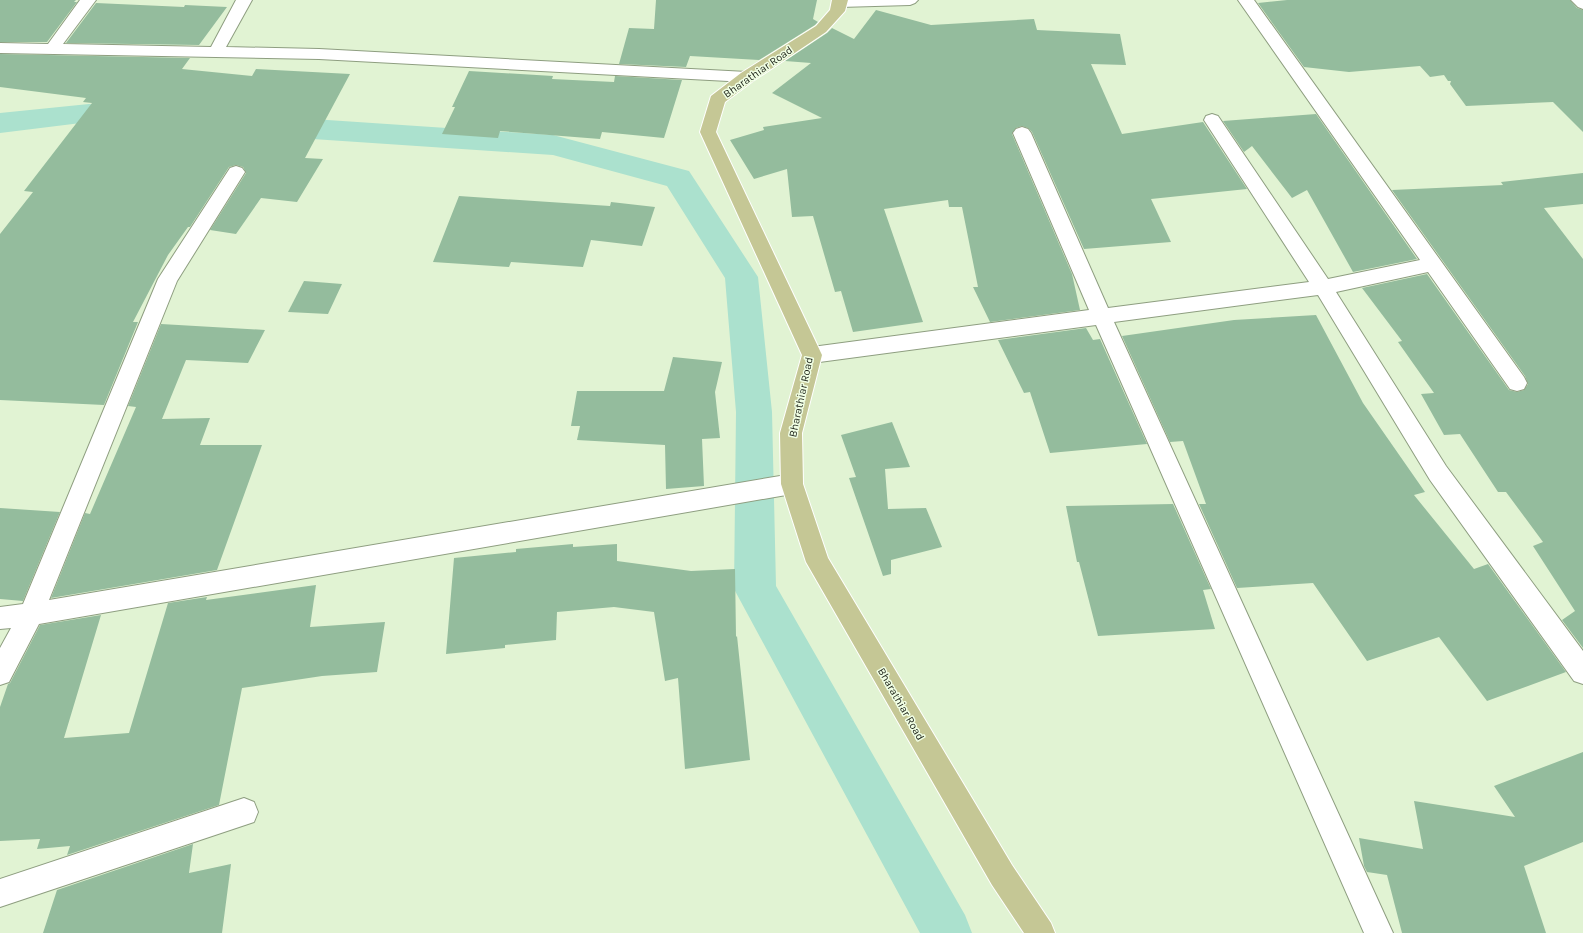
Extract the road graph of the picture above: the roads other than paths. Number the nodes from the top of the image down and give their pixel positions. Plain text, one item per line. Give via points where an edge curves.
1 (88, 0) edge
2 (244, 0) edge
3 (910, 0) edge
4 (1246, 0) edge
5 (1579, 0) edge
6 (840, 1) edge
7 (1583, 4) edge
8 (0, 48) edge
9 (52, 49) junction
10 (216, 52) junction
11 (747, 77) junction
12 (1212, 120) dead end
13 (1022, 133) dead end
14 (236, 172) dead end
15 (1434, 264) junction
16 (1324, 287) junction
17 (1102, 317) junction
18 (812, 355) junction
19 (1517, 383) dead end
20 (790, 484) junction
21 (31, 614) junction
22 (0, 618) edge
23 (1583, 672) edge
24 (0, 673) edge
25 (244, 812) dead end
26 (0, 893) edge
27 (1041, 933) edge
28 (1379, 933) edge

1 - 9 street
2 - 10 street
3 - 6 street
4 - 15 street
5 - 7 street
6 - 11 main road, Bharathiar Road via 837,11 820,29
8 - 9 street
9 - 10 street
10 - 11 street via 319,54
11 - 18 main road, Bharathiar Road via 717,100 708,132
12 - 16 street
13 - 17 street
14 - 21 street via 168,279
15 - 16 street
15 - 19 street
16 - 17 street
16 - 23 street via 1438,473
17 - 18 street
17 - 28 street
18 - 20 main road, Bharathiar Road via 791,433
20 - 21 street
20 - 27 main road, Bharathiar Road via 818,562 1002,875
21 - 22 street
21 - 24 street
25 - 26 street

